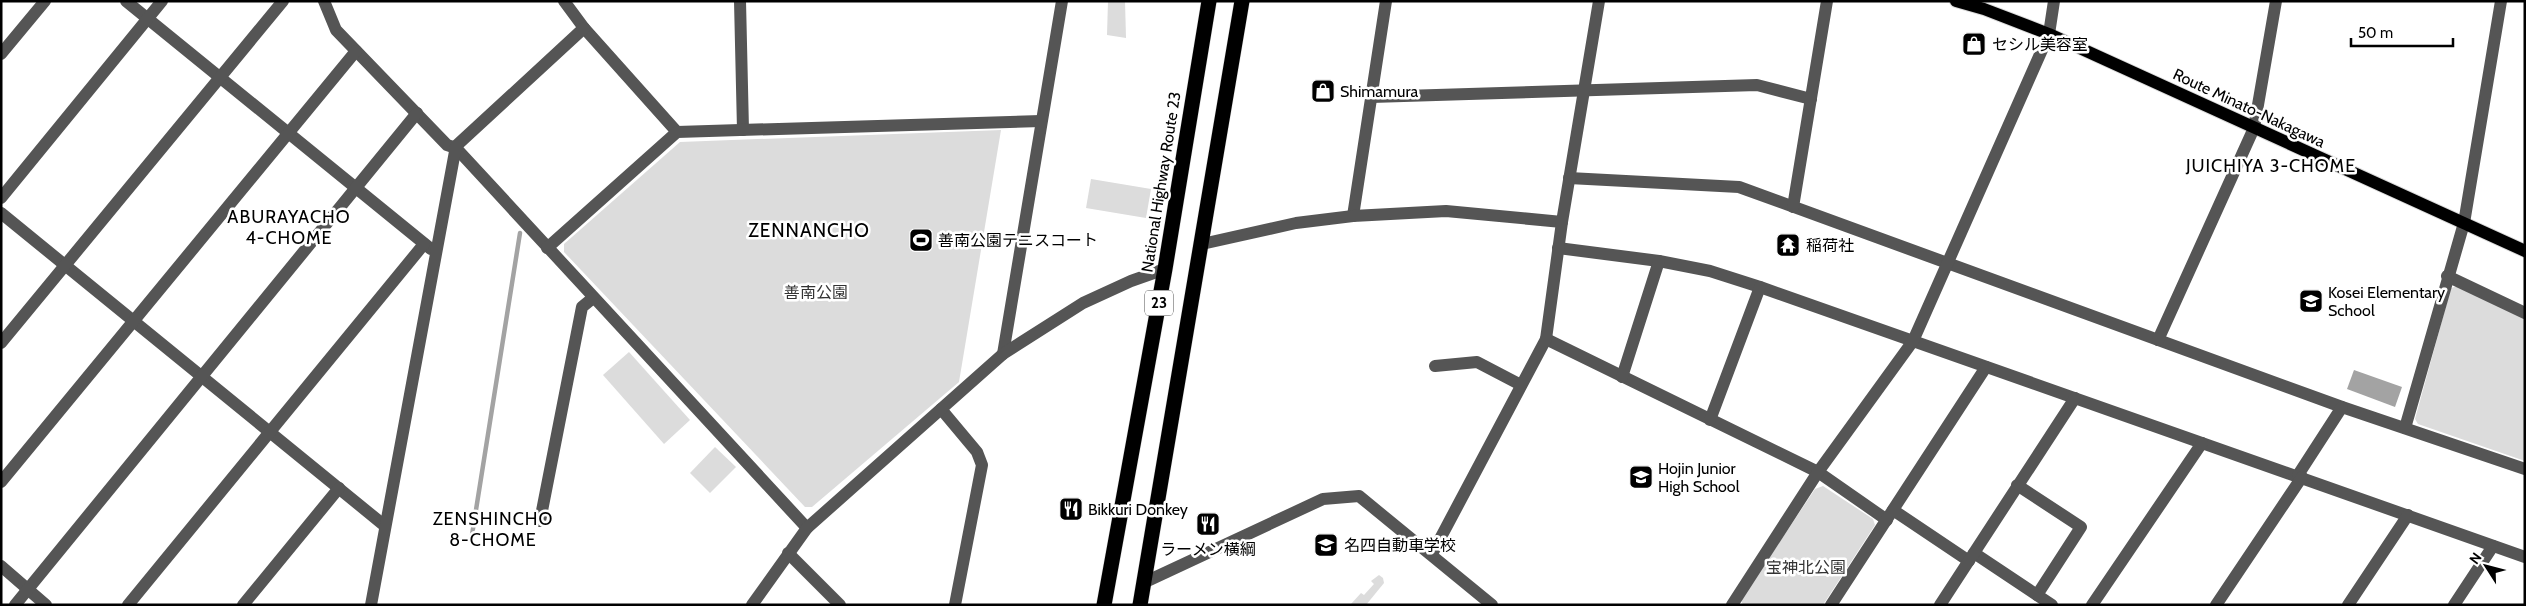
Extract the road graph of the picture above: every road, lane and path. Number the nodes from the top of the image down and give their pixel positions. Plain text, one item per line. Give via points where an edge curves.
1 (44, 1) edge
2 (126, 1) edge
3 (162, 1) edge
4 (283, 1) edge
5 (324, 1) edge
6 (564, 1) edge
7 (740, 1) edge
8 (1062, 1) edge
9 (1209, 1) edge
10 (1242, 1) edge
11 (1386, 1) edge
12 (1599, 1) edge
13 (1827, 1) edge
14 (1956, 1) edge
15 (2054, 1) edge
16 (2276, 1) edge
17 (2501, 1) edge
18 (148, 18) junction
19 (584, 28) junction
20 (2049, 34) junction
21 (356, 51) junction
22 (1, 54) edge
23 (220, 78) junction
24 (1584, 90) junction
25 (1371, 97) junction
26 (1811, 99) junction
27 (417, 113) junction
28 (1041, 121) junction
29 (2254, 128) junction
30 (743, 130) junction
31 (677, 132) junction
32 (288, 133) junction
33 (456, 148) junction
34 (1569, 178) junction
35 (356, 188) junction
36 (1, 198) edge
37 (1793, 206) junction
38 (1, 213) edge
39 (1353, 216) junction
40 (1562, 222) junction
41 (2464, 223) junction
42 (424, 244) junction
43 (1202, 244) junction
44 (547, 248) junction
45 (1558, 248) junction
46 (2525, 251) edge
47 (435, 252) junction
48 (1660, 262) junction
49 (1949, 263) junction
50 (65, 265) junction
51 (1165, 269) junction
52 (2447, 276) junction
53 (1760, 287) junction
54 (593, 298) junction
55 (2525, 313) edge
56 (133, 321) junction
57 (1546, 339) junction
58 (2158, 340) junction
59 (1913, 341) junction
60 (1, 343) edge
61 (1003, 354) junction
62 (1435, 366) dead end
63 (1986, 367) junction
64 (1622, 376) junction
65 (202, 377) junction
66 (1522, 385) junction
67 (2075, 398) junction
68 (2342, 406) junction
69 (941, 409) junction
70 (1710, 420) junction
71 (2405, 428) junction
72 (270, 432) junction
73 (2202, 443) junction
74 (2525, 469) edge
75 (1818, 472) junction
76 (2300, 476) junction
77 (1, 482) edge
78 (2017, 485) junction
79 (339, 488) junction
80 (1890, 515) junction
81 (2408, 515) junction
82 (540, 521) dead end
83 (385, 526) junction
84 (807, 528) junction
85 (2493, 546) junction
86 (788, 553) junction
87 (1432, 554) junction
88 (1972, 557) junction
89 (2525, 557) edge
90 (1, 566) edge
91 (1143, 583) junction
92 (28, 589) junction
93 (2037, 595) junction
94 (15, 605) edge
95 (46, 605) edge
96 (128, 605) edge
97 (243, 605) edge
98 (372, 605) edge
99 (752, 605) edge
100 (840, 605) edge
101 (955, 605) edge
102 (1104, 605) edge
103 (1140, 605) edge
104 (1492, 605) edge
105 (1732, 605) edge
106 (1831, 605) edge
107 (1940, 605) edge
108 (2052, 605) edge
109 (2092, 605) edge
110 (2216, 605) edge
111 (2348, 605) edge
112 (2454, 605) edge

1 - 22 street
2 - 18 street
3 - 18 street
4 - 23 street
5 - 21 street via 336,30
6 - 19 street
7 - 30 street
8 - 28 street
9 - 51 highway, National Highway Route 23 / 23
10 - 43 highway, 23
11 - 25 street
12 - 24 street
13 - 26 street
14 - 20 main road, Route Minato-Nakagawa via 1984,8
15 - 20 street
16 - 29 street
17 - 41 street
18 - 23 street
18 - 36 street
19 - 31 street
19 - 33 street
20 - 29 main road, Route Minato-Nakagawa
20 - 49 street
21 - 27 street
21 - 32 street
23 - 32 street
23 - 50 street
24 - 25 street
24 - 26 street via 1757,85
24 - 34 street
25 - 39 street
26 - 37 street
27 - 33 street via 448,145
27 - 35 street
28 - 30 street
28 - 61 street
29 - 41 main road, Route Minato-Nakagawa
29 - 58 street
30 - 31 street
31 - 44 street
32 - 35 street
32 - 56 street
33 - 44 street
33 - 47 street
34 - 37 street via 1739,187
34 - 40 street
35 - 42 street
35 - 65 street
37 - 49 street
38 - 50 street
39 - 40 street via 1446,211
39 - 43 street via 1296,223
40 - 45 street
41 - 46 main road, Route Minato-Nakagawa
41 - 52 street
42 - 47 street
42 - 72 street
43 - 91 highway, 23
44 - 54 street
45 - 48 street
45 - 57 street
47 - 83 street
48 - 53 street via 1710,271
48 - 64 street
49 - 58 street
49 - 59 street
50 - 56 street
50 - 60 street
51 - 61 street via 1083,303
51 - 102 highway, National Highway Route 23 / 23
52 - 55 street
52 - 71 street
53 - 59 street
53 - 70 street
54 - 82 street via 582,307
54 - 84 street
56 - 65 street
56 - 77 street
57 - 64 street
57 - 66 street
58 - 68 street
59 - 63 street
59 - 75 street
61 - 69 street
62 - 66 street via 1477,362
63 - 67 street
63 - 80 street
64 - 70 street
65 - 72 street
65 - 92 street
66 - 87 street
67 - 73 street
67 - 78 street
68 - 71 street
68 - 76 street
69 - 84 street
69 - 101 street via 977,452 982,465
70 - 75 street
71 - 74 street
72 - 79 street
72 - 96 street
73 - 76 street
73 - 109 street
75 - 80 street
75 - 105 street
76 - 81 street
76 - 110 street
78 - 88 street via 1977,544
78 - 93 street via 2080,526
79 - 83 street
79 - 97 street
80 - 88 street
80 - 106 street
81 - 85 street
81 - 111 street
83 - 98 street
84 - 86 street
85 - 89 street
85 - 112 street
86 - 99 street
86 - 100 street
87 - 91 street via 1359,496 1322,499
87 - 104 street
88 - 93 street
88 - 107 street
90 - 92 street
91 - 103 highway, 23
92 - 94 street
92 - 95 street
93 - 108 street

